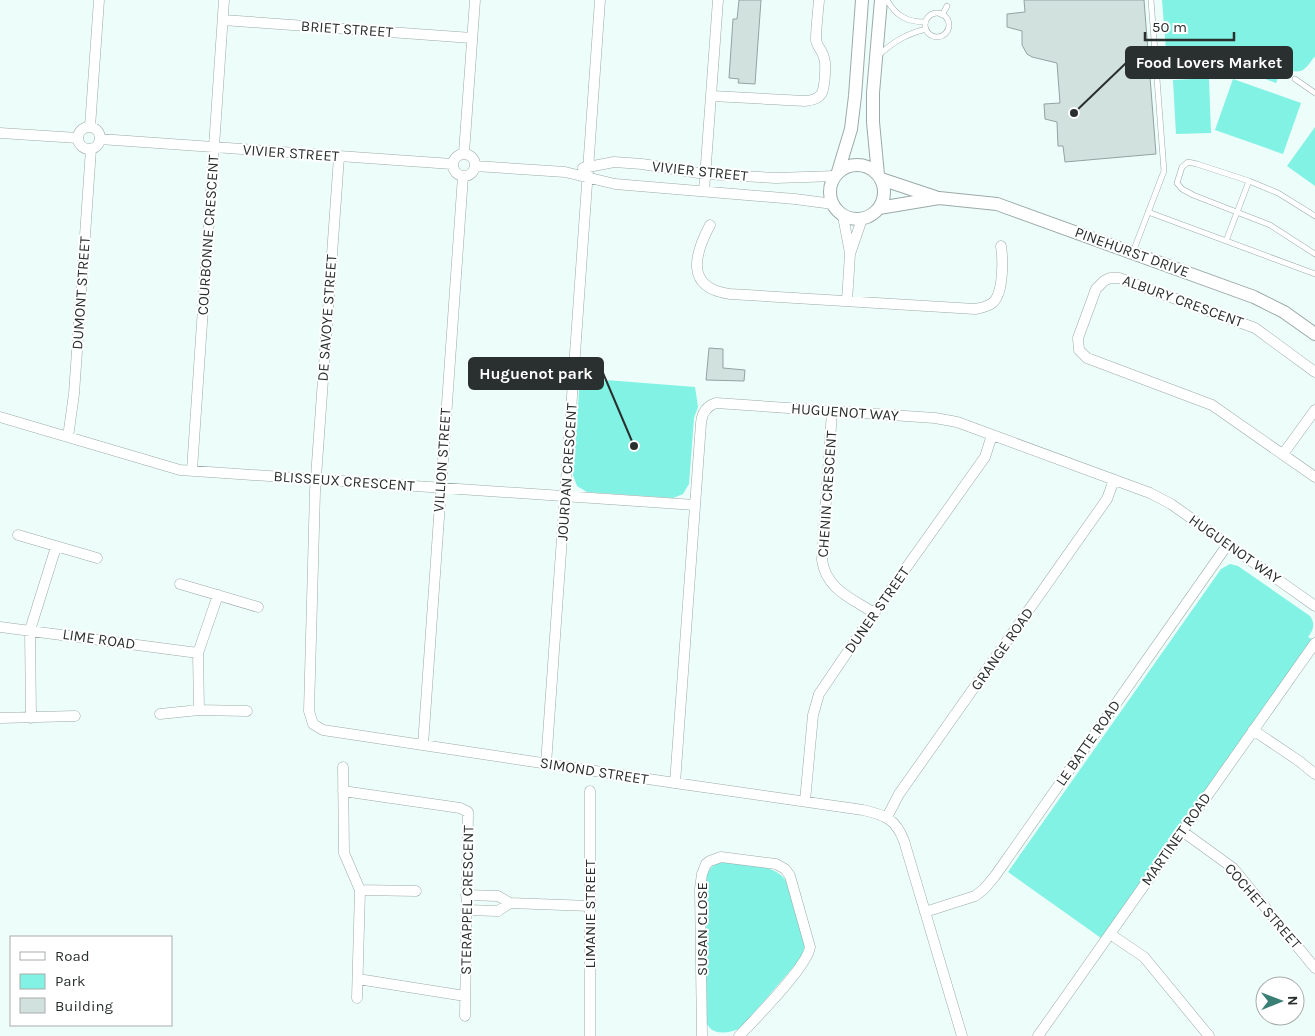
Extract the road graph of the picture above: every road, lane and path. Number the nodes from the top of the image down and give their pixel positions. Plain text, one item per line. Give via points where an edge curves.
1 (99, 0) edge
2 (224, 0) edge
3 (475, 0) edge
4 (600, 0) edge
5 (718, 0) edge
6 (819, 0) edge
7 (862, 0) edge
8 (881, 0) edge
9 (887, 0) edge
10 (1151, 0) edge
11 (947, 6) dead end
12 (942, 15) junction
13 (223, 20) junction
14 (925, 22) junction
15 (926, 30) junction
16 (943, 35) junction
17 (472, 38) junction
18 (944, 43) dead end
19 (876, 59) junction
20 (1295, 79) dead end
21 (1315, 93) edge
22 (712, 96) junction
23 (90, 127) junction
24 (0, 133) edge
25 (78, 138) junction
26 (100, 139) junction
27 (214, 147) junction
28 (91, 149) junction
29 (464, 153) junction
30 (339, 157) junction
31 (452, 164) junction
32 (475, 166) junction
33 (588, 173) junction
34 (706, 174) junction
35 (837, 174) junction
36 (463, 176) junction
37 (879, 177) junction
38 (1249, 181) junction
39 (704, 191) junction
40 (939, 198) junction
41 (832, 204) junction
42 (879, 208) junction
43 (1148, 212) junction
44 (1237, 212) junction
45 (843, 216) junction
46 (1315, 216) edge
47 (862, 219) junction
48 (710, 225) dead end
49 (1226, 241) junction
50 (1001, 246) dead end
51 (1132, 252) junction
52 (850, 254) junction
53 (1315, 254) edge
54 (1315, 274) edge
55 (847, 301) junction
56 (1315, 334) edge
57 (1315, 372) edge
58 (1315, 410) edge
59 (832, 411) junction
60 (0, 417) edge
61 (992, 435) junction
62 (68, 437) junction
63 (1283, 454) junction
64 (192, 470) junction
65 (1315, 477) edge
66 (316, 479) junction
67 (1114, 480) junction
68 (440, 488) junction
69 (566, 497) junction
70 (695, 506) junction
71 (18, 535) dead end
72 (1228, 544) junction
73 (56, 546) junction
74 (97, 558) dead end
75 (180, 584) dead end
76 (218, 595) junction
77 (1315, 606) edge
78 (258, 607) dead end
79 (874, 613) junction
80 (0, 627) edge
81 (30, 630) junction
82 (1315, 643) edge
83 (198, 653) junction
84 (199, 710) junction
85 (247, 711) dead end
86 (160, 714) dead end
87 (75, 716) dead end
88 (0, 718) edge
89 (31, 718) junction
90 (1253, 730) junction
91 (423, 745) junction
92 (546, 764) junction
93 (343, 767) dead end
94 (1315, 774) edge
95 (675, 783) junction
96 (343, 791) junction
97 (590, 791) dead end
98 (805, 801) junction
99 (887, 817) junction
100 (1182, 831) junction
101 (360, 890) junction
102 (416, 891) dead end
103 (466, 895) junction
104 (510, 903) junction
105 (590, 906) junction
106 (466, 910) junction
107 (925, 912) junction
108 (1110, 934) junction
109 (1315, 968) edge
110 (358, 979) junction
111 (465, 996) junction
112 (357, 998) dead end
113 (465, 1016) dead end
114 (1040, 1035) edge
115 (590, 1036) edge
116 (702, 1036) edge
117 (739, 1036) edge
118 (962, 1036) edge
119 (1209, 1036) edge

1 - 23 street
2 - 13 street, COURBONNE CRESCENT
3 - 17 street
4 - 33 street, JOURDAN CRESCENT
5 - 22 street
6 - 22 street via 816,39 825,67 824,87 818,98 805,101
7 - 35 street via 851,129
8 - 19 street
9 - 14 lane via 906,20
10 - 43 lane via 1165,162
11 - 12 lane
12 - 14 lane via 934,14
12 - 16 lane via 948,24
13 - 17 street, BRIET STREET
13 - 27 street, COURBONNE CRESCENT
14 - 15 lane
15 - 16 lane via 932,36
15 - 19 lane via 904,36
16 - 18 lane
17 - 29 street
19 - 37 street via 873,122
20 - 21 lane
22 - 34 street
23 - 25 street via 84,128
23 - 26 street via 96,129
24 - 25 street
25 - 28 street via 82,146
26 - 27 street, VIVIER STREET
26 - 28 street
27 - 30 street, VIVIER STREET
27 - 64 street, COURBONNE CRESCENT
28 - 62 street, DUMONT STREET via 74,394
29 - 31 street via 454,158
29 - 32 street via 470,155
30 - 31 street, VIVIER STREET
30 - 66 street, DE SAVOYE STREET
31 - 36 street via 455,172
32 - 33 street, VIVIER STREET
32 - 36 street via 473,171
33 - 34 street, VIVIER STREET via 614,162
33 - 39 street, VIVIER STREET via 614,184
33 - 69 street, JOURDAN CRESCENT
34 - 35 street, VIVIER STREET via 783,178
34 - 39 street
35 - 37 street via 854,165 871,169
35 - 41 street via 830,190
36 - 68 street, VILLION STREET
37 - 40 street, PINEHURST DRIVE
37 - 42 street via 884,194
38 - 44 lane
38 - 44 lane via 1192,162 1182,167 1177,183 1182,189
38 - 46 lane via 1278,193
39 - 41 street, VIVIER STREET
40 - 42 street, PINEHURST DRIVE
40 - 51 street, PINEHURST DRIVE via 997,204
41 - 45 street
42 - 47 street
43 - 49 lane
43 - 51 lane
44 - 49 lane
44 - 53 lane via 1270,225
45 - 47 street
45 - 52 street
47 - 52 street
48 - 55 street via 700,244 698,262 700,279 707,287 730,294
49 - 54 lane
50 - 55 street via 1004,268 1000,286 995,299 986,306 969,309
51 - 56 street, PINEHURST DRIVE via 1254,297 1284,312
52 - 55 street
57 - 63 street, ALBURY CRESCENT via 1254,328 1212,311 1119,278 1110,278 1096,289 1078,338 1078,347 1084,356 1212,405
58 - 63 street
59 - 61 street, HUGUENOT WAY via 947,419
59 - 70 street, HUGUENOT WAY via 712,404 702,416
59 - 79 street, CHENIN CRESCENT via 823,569 834,586
60 - 62 street, BLISSEUX CRESCENT
61 - 67 street, HUGUENOT WAY
61 - 79 street, DUNER STREET via 985,457
62 - 64 street, BLISSEUX CRESCENT via 163,466
63 - 65 street, ALBURY CRESCENT
64 - 66 street, BLISSEUX CRESCENT
66 - 68 street, BLISSEUX CRESCENT
66 - 91 street, SIMOND STREET via 311,719 316,727 323,730
67 - 72 street, HUGUENOT WAY via 1171,504
67 - 99 street, GRANGE ROAD via 1107,499 905,786
68 - 69 street, BLISSEUX CRESCENT
68 - 91 street, VILLION STREET
69 - 70 street, BLISSEUX CRESCENT
69 - 92 street, JOURDAN CRESCENT
70 - 95 street, HUGUENOT WAY
71 - 73 street
72 - 77 street, HUGUENOT WAY
72 - 107 street, LE BATTE ROAD via 995,876 975,896
73 - 74 street
73 - 81 street
75 - 76 street
76 - 78 street
76 - 83 street
79 - 98 street, DUNER STREET via 816,700
80 - 81 street, LIME ROAD
81 - 83 street, LIME ROAD
81 - 89 street
82 - 90 street, MARTINET ROAD
83 - 84 street
84 - 85 street
84 - 86 street
87 - 89 street
88 - 89 street
90 - 94 street
90 - 100 street, MARTINET ROAD
91 - 92 street, SIMOND STREET
92 - 95 street, SIMOND STREET
93 - 96 street
95 - 98 street, SIMOND STREET
96 - 101 street via 344,853
96 - 103 street, STERAPPEL CRESCENT via 465,809 469,814
97 - 105 street, LIMANIE STREET
98 - 99 street, SIMOND STREET
99 - 107 street via 902,834
100 - 108 street, MARTINET ROAD
100 - 109 street, COCHET STREET via 1233,868
101 - 102 street
101 - 110 street
103 - 104 street via 498,896
103 - 106 street, STERAPPEL CRESCENT
104 - 105 street
104 - 106 street via 498,911
105 - 115 street, LIMANIE STREET
106 - 111 street, STERAPPEL CRESCENT
107 - 118 street
108 - 114 street, MARTINET ROAD
108 - 119 street via 1144,957
110 - 111 street, STERAPPEL CRESCENT
110 - 112 street
111 - 113 street, STERAPPEL CRESCENT
116 - 117 street, SUSAN CLOSE via 700,889 703,868 721,857 776,864 785,869 790,876 810,947 794,974

